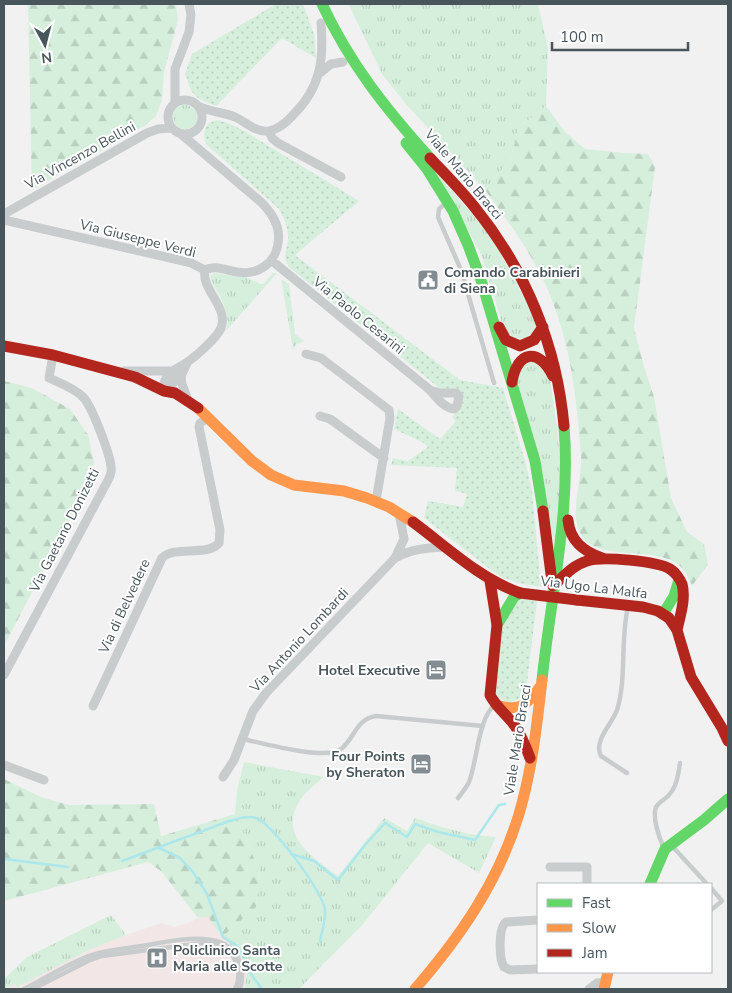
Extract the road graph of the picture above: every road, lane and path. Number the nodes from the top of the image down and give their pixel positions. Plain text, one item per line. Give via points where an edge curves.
1 (188, 4) edge
2 (313, 4) edge
3 (322, 4) edge
4 (321, 23) junction
5 (344, 62) junction
6 (320, 73) junction
7 (176, 87) junction
8 (186, 100) junction
9 (174, 103) junction
10 (198, 106) junction
11 (219, 113) junction
12 (200, 125) junction
13 (171, 128) junction
14 (269, 131) junction
15 (181, 134) junction
16 (204, 154) junction
17 (340, 177) dead end
18 (447, 202) junction
19 (4, 214) edge
20 (4, 220) edge
21 (271, 260) junction
22 (205, 270) junction
23 (481, 280) junction
24 (466, 286) junction
25 (489, 309) junction
26 (543, 328) junction
27 (490, 340) junction
28 (4, 346) edge
29 (306, 354) dead end
30 (53, 355) junction
31 (187, 362) junction
32 (172, 371) junction
33 (117, 372) junction
34 (181, 376) junction
35 (494, 383) dead end
36 (512, 385) junction
37 (430, 390) dead end
38 (164, 391) junction
39 (188, 400) junction
40 (563, 415) junction
41 (320, 416) dead end
42 (208, 418) junction
43 (384, 458) junction
44 (565, 489) junction
45 (376, 500) junction
46 (398, 513) junction
47 (422, 528) junction
48 (404, 539) junction
49 (447, 547) junction
50 (420, 548) junction
51 (395, 558) junction
52 (603, 558) junction
53 (677, 576) junction
54 (490, 581) junction
55 (553, 586) junction
56 (520, 593) junction
57 (628, 605) junction
58 (663, 614) junction
59 (497, 625) junction
60 (677, 630) junction
61 (4, 674) edge
62 (541, 686) junction
63 (496, 705) junction
64 (93, 706) dead end
65 (483, 726) junction
66 (726, 729) edge
67 (242, 739) junction
68 (728, 741) edge
69 (531, 761) junction
70 (680, 763) dead end
71 (4, 764) edge
72 (627, 773) dead end
73 (223, 777) dead end
74 (44, 780) dead end
75 (458, 798) dead end
76 (728, 799) edge
77 (668, 847) junction
78 (550, 867) dead end
79 (587, 883) edge
80 (650, 883) edge
81 (706, 883) edge
82 (712, 889) edge
83 (712, 909) edge
84 (537, 920) edge
85 (537, 969) edge
86 (606, 981) edge
87 (24, 989) edge
88 (33, 989) edge
89 (235, 989) edge
90 (240, 989) edge
91 (415, 989) edge
92 (589, 989) edge

1 - 7 street via 190,27 175,69
2 - 4 main road, Viale Mario Bracci
3 - 26 main road, Viale Mario Bracci via 366,80 493,232 531,298
4 - 5 main road, Viale Mario Bracci
4 - 6 street
5 - 6 street via 331,64
5 - 18 main road, Viale Mario Bracci via 371,102 425,165
6 - 14 street via 298,111
7 - 8 street
7 - 9 street
8 - 9 street
8 - 10 street
9 - 13 street via 167,118
10 - 11 street
10 - 12 street via 202,114
11 - 12 street
11 - 14 street via 233,116 259,131
12 - 15 street via 191,134
12 - 16 street via 197,134
13 - 15 street
13 - 19 street, Via Vincenzo Bellini via 147,133
14 - 17 street via 278,143
15 - 16 street
16 - 21 street via 271,213 279,236
18 - 23 main road, Viale Mario Bracci
18 - 24 lane via 437,214
20 - 22 street, Via Giuseppe Verdi via 180,260
21 - 22 street, Via Giuseppe Verdi via 262,268 248,273
21 - 37 street, Via Paolo Cesarini
22 - 31 street via 205,280 221,312 222,326
23 - 24 lane
23 - 25 main road, Viale Mario Bracci
24 - 27 lane
25 - 26 main road via 510,343 526,345 535,340
25 - 27 main road, Viale Mario Bracci
26 - 40 main road, Viale Mario Bracci
27 - 35 lane
27 - 36 main road, Viale Mario Bracci
28 - 30 main road
29 - 43 street via 321,358 388,408 390,416
30 - 33 main road
30 - 61 street, Via Gaetano Donizetti via 49,378 86,400 106,448 111,471
31 - 32 street
31 - 34 street
32 - 33 street
32 - 38 street via 164,381
33 - 38 main road
34 - 38 street
34 - 39 street
36 - 40 main road via 514,369 519,363 528,357 542,359 553,377
36 - 55 main road, Viale Mario Bracci via 539,478
38 - 39 main road
38 - 42 main road via 190,411
39 - 42 main road, Via Ugo La Malfa
40 - 44 main road, Viale Mario Bracci
41 - 43 street via 330,419
42 - 45 main road, Via Ugo La Malfa via 276,479 351,492
42 - 64 street, Via di Belvedere via 199,427 220,530 219,543 212,548 170,553 162,558
43 - 45 street
44 - 52 main road, Via Ugo La Malfa via 571,536 583,550
44 - 55 main road, Viale Mario Bracci via 562,534
45 - 46 main road, Via Ugo La Malfa
46 - 47 main road, Via Ugo La Malfa
46 - 48 street
47 - 48 street
47 - 49 main road, Via Ugo La Malfa
47 - 50 street
48 - 51 street, Via Antonio Lombardi
49 - 50 street, Via Antonio Lombardi
49 - 54 main road, Via Ugo La Malfa
50 - 51 street, Via Antonio Lombardi
51 - 67 street, Via Antonio Lombardi via 266,693 253,711
52 - 53 main road, Via Ugo La Malfa via 661,566
52 - 55 main road, Via Ugo La Malfa via 579,564
53 - 58 main road, Via Ugo La Malfa via 676,592
53 - 60 main road, Via Ugo La Malfa via 683,590
54 - 56 main road, Via Ugo La Malfa
54 - 59 main road
55 - 62 main road, Viale Mario Bracci
56 - 57 main road, Via Ugo La Malfa, bridge
56 - 59 main road via 514,597
57 - 58 main road, Via Ugo La Malfa
57 - 72 lane via 618,707 599,750 601,756
58 - 60 main road, Via Ugo La Malfa
59 - 63 main road via 490,690
60 - 66 main road, Via Ugo La Malfa via 691,677
62 - 63 main road via 529,703 521,708
62 - 69 main road, Viale Mario Bracci
63 - 65 lane via 489,711
63 - 69 main road via 520,734
65 - 67 lane via 376,716 360,723 342,749 327,754
65 - 75 lane via 471,776
66 - 68 main road, Via Ugo La Malfa
67 - 73 street, Via Antonio Lombardi
69 - 91 main road, Viale Mario Bracci via 518,818 495,875 468,922
70 - 77 lane via 676,784 656,810 661,841
71 - 74 street
76 - 77 main road
77 - 80 main road
77 - 81 lane
78 - 79 street via 587,867
82 - 83 lane via 722,900
84 - 85 street via 506,922 502,926 501,937 504,967 510,970
86 - 92 street
87 - 90 lane via 96,954 201,939 220,942 236,954 242,970
88 - 89 lane via 102,956 208,943 222,946 235,961 239,976

